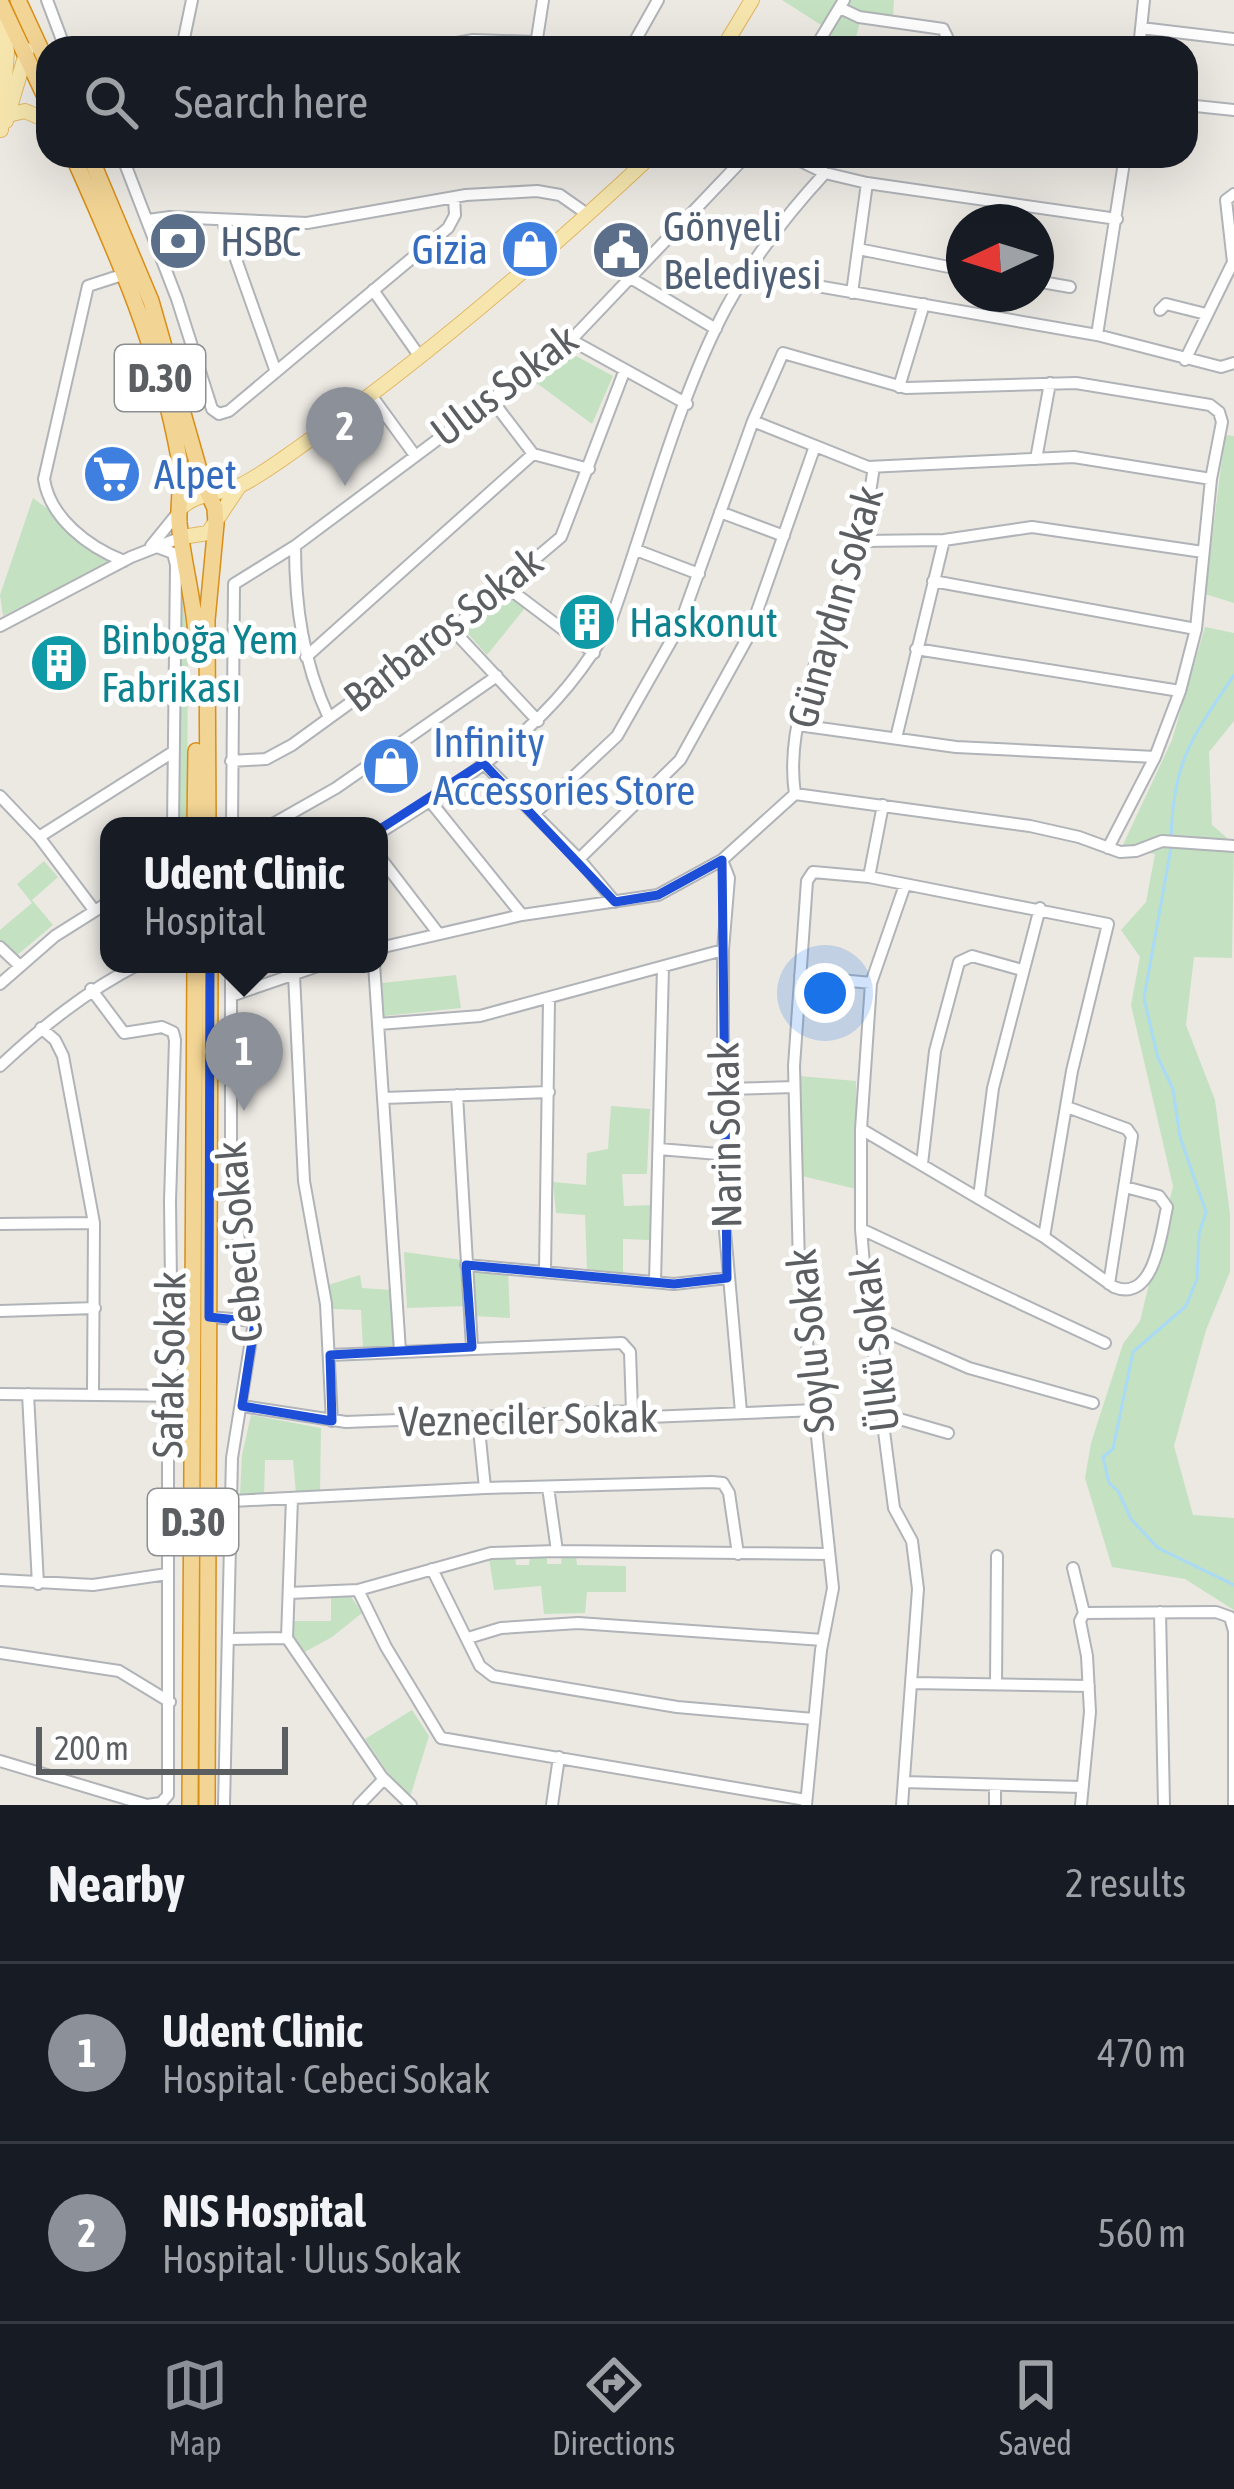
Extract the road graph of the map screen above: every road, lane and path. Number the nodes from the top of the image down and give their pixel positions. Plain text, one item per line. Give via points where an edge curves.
1 (18, 0) edge
2 (47, 0) edge
3 (192, 0) edge
4 (543, 0) edge
5 (658, 0) edge
6 (752, 0) edge
7 (1144, 0) edge
8 (0, 1) edge
9 (842, 4) edge
10 (0, 10) edge
11 (1141, 28) junction
12 (34, 35) junction
13 (60, 36) edge
14 (184, 36) edge
15 (537, 36) edge
16 (638, 36) edge
17 (730, 36) edge
18 (822, 36) edge
19 (946, 36) edge
20 (1140, 36) edge
21 (36, 39) edge
22 (1234, 39) edge
23 (25, 55) junction
24 (36, 78) edge
25 (1198, 106) edge
26 (1234, 110) edge
27 (8, 115) junction
28 (36, 116) edge
29 (1, 134) edge
30 (78, 168) edge
31 (95, 168) edge
32 (127, 168) edge
33 (637, 168) edge
34 (734, 168) edge
35 (815, 168) edge
36 (1123, 168) edge
37 (825, 173) junction
38 (867, 183) junction
39 (1234, 194) edge
40 (454, 197) junction
41 (586, 214) junction
42 (1117, 219) junction
43 (148, 220) junction
44 (222, 220) junction
45 (858, 249) junction
46 (1233, 261) edge
47 (946, 266) edge
48 (125, 274) junction
49 (748, 274) junction
50 (628, 277) junction
51 (1054, 284) edge
52 (1070, 287) dead end
53 (373, 290) junction
54 (852, 293) junction
55 (177, 299) junction
56 (924, 304) junction
57 (154, 308) junction
58 (1160, 310) dead end
59 (1206, 314) junction
60 (716, 329) junction
61 (1097, 335) junction
62 (571, 340) junction
63 (420, 357) junction
64 (1185, 360) junction
65 (1227, 365) edge
66 (275, 372) junction
67 (624, 372) junction
68 (1051, 383) junction
69 (899, 387) junction
70 (371, 394) junction
71 (491, 399) junction
72 (686, 404) junction
73 (753, 422) junction
74 (815, 446) junction
75 (414, 454) junction
76 (533, 454) junction
77 (1036, 458) junction
78 (874, 467) junction
79 (589, 469) junction
80 (1211, 479) junction
81 (241, 485) junction
82 (208, 495) junction
83 (180, 509) junction
84 (721, 512) junction
85 (216, 524) junction
86 (784, 536) junction
87 (182, 537) junction
88 (944, 540) junction
89 (861, 542) junction
90 (296, 546) junction
91 (158, 547) junction
92 (636, 550) junction
93 (1203, 552) junction
94 (138, 554) junction
95 (124, 561) junction
96 (698, 574) junction
97 (933, 580) junction
98 (504, 585) junction
99 (0, 626) edge
100 (452, 629) junction
101 (1196, 629) junction
102 (916, 649) junction
103 (594, 653) junction
104 (306, 657) junction
105 (497, 676) junction
106 (1180, 691) junction
107 (329, 718) junction
108 (538, 721) junction
109 (798, 725) junction
110 (896, 738) junction
111 (173, 752) junction
112 (1155, 757) junction
113 (231, 761) junction
114 (482, 763) junction
115 (795, 794) junction
116 (0, 796) edge
117 (430, 801) junction
118 (883, 805) junction
119 (536, 813) junction
120 (173, 817) edge
121 (196, 817) edge
122 (208, 817) edge
123 (232, 817) edge
124 (285, 817) edge
125 (388, 827) edge
126 (39, 837) junction
127 (1234, 846) edge
128 (1108, 848) junction
129 (579, 859) junction
130 (722, 860) junction
131 (388, 868) edge
132 (869, 877) junction
133 (904, 885) junction
134 (615, 902) junction
135 (100, 907) edge
136 (1040, 908) junction
137 (94, 910) junction
138 (522, 915) junction
139 (438, 933) junction
140 (388, 946) edge
141 (0, 947) edge
142 (723, 950) junction
143 (20, 966) junction
144 (663, 967) junction
145 (1022, 970) junction
146 (121, 973) edge
147 (195, 973) edge
148 (210, 973) edge
149 (231, 973) edge
150 (299, 973) edge
151 (375, 973) edge
152 (294, 975) junction
153 (800, 976) junction
154 (871, 983) junction
155 (0, 984) edge
156 (91, 988) junction
157 (231, 996) junction
158 (549, 1000) junction
159 (380, 1024) junction
160 (41, 1028) junction
161 (0, 1066) edge
162 (794, 1087) junction
163 (726, 1089) junction
164 (549, 1091) junction
165 (457, 1094) junction
166 (384, 1098) junction
167 (1067, 1107) junction
168 (861, 1130) junction
169 (659, 1149) junction
170 (730, 1155) junction
171 (922, 1164) junction
172 (1125, 1186) junction
173 (979, 1197) junction
174 (94, 1223) junction
175 (0, 1224) edge
176 (862, 1229) junction
177 (1044, 1237) junction
178 (466, 1265) junction
179 (545, 1271) junction
180 (727, 1278) junction
181 (656, 1282) junction
182 (1109, 1284) junction
183 (95, 1309) junction
184 (0, 1310) edge
185 (209, 1317) junction
186 (254, 1321) junction
187 (871, 1325) junction
188 (1105, 1343) dead end
189 (472, 1347) junction
190 (400, 1351) junction
191 (330, 1355) junction
192 (0, 1394) edge
193 (28, 1394) junction
194 (93, 1394) junction
195 (167, 1394) junction
196 (194, 1396) junction
197 (1093, 1403) dead end
198 (242, 1406) junction
199 (816, 1410) junction
200 (632, 1412) junction
201 (741, 1412) junction
202 (882, 1414) junction
203 (478, 1419) junction
204 (332, 1421) junction
205 (948, 1433) dead end
206 (548, 1486) junction
207 (485, 1488) junction
208 (292, 1498) junction
209 (232, 1501) junction
210 (557, 1550) junction
211 (739, 1554) junction
212 (829, 1554) junction
213 (997, 1556) dead end
214 (1073, 1568) dead end
215 (432, 1569) junction
216 (167, 1574) junction
217 (0, 1580) edge
218 (38, 1584) junction
219 (358, 1589) junction
220 (289, 1593) junction
221 (1160, 1612) junction
222 (1084, 1613) junction
223 (287, 1638) junction
224 (468, 1638) junction
225 (230, 1639) junction
226 (823, 1640) junction
227 (0, 1653) edge
228 (912, 1682) junction
229 (996, 1684) junction
230 (1089, 1686) junction
231 (170, 1702) junction
232 (814, 1719) junction
233 (559, 1757) junction
234 (0, 1761) edge
235 (384, 1779) junction
236 (904, 1782) junction
237 (995, 1785) junction
238 (726, 1786) junction
239 (1082, 1786) junction
240 (806, 1802) edge
241 (161, 1803) edge
242 (190, 1805) edge
243 (207, 1805) edge
244 (224, 1805) edge
245 (359, 1805) edge
246 (411, 1805) edge
247 (552, 1805) edge
248 (723, 1805) edge
249 (902, 1805) edge
250 (995, 1805) edge
251 (1081, 1805) edge
252 (1165, 1805) edge
253 (1234, 1805) edge

1 - 12 highway
2 - 13 street
3 - 14 street
4 - 15 street
5 - 16 street
6 - 17 main road
7 - 11 street
8 - 23 highway
9 - 18 street
9 - 19 street via 859,17 943,29
10 - 29 main road via 7,52
11 - 20 street
11 - 22 street
12 - 21 highway
12 - 23 main road
23 - 24 highway
23 - 27 main road
25 - 26 street
27 - 28 main road
27 - 29 main road
30 - 48 highway, D.30
31 - 57 highway, D.30
32 - 43 street
33 - 41 main road
34 - 50 street, Ulus Sokak
35 - 37 street
36 - 42 street
37 - 38 street
37 - 49 street
38 - 42 street
38 - 45 street
39 - 46 street via 1226,200
40 - 41 street via 544,191
40 - 44 street via 308,224
40 - 53 street via 452,223
41 - 63 main road
42 - 61 street
43 - 44 street
43 - 55 street
44 - 66 street
45 - 47 street
45 - 54 street
46 - 59 street
48 - 83 highway, D.30 via 180,462
48 - 95 street via 88,286 46,467 48,500 61,518
49 - 54 street
49 - 60 street
50 - 60 street
50 - 62 street, Ulus Sokak
51 - 52 street
53 - 63 street
53 - 66 street
54 - 56 street
55 - 57 street
55 - 66 street via 212,409 221,414
56 - 61 street
56 - 69 street
57 - 82 highway, D.30
58 - 59 street via 1166,304
59 - 64 street
60 - 72 street
61 - 64 street
62 - 67 street
62 - 71 street, Ulus Sokak
63 - 70 main road
64 - 65 street
67 - 72 street
67 - 79 street, Barbaros Sokak
68 - 69 street
68 - 77 street
68 - 80 street via 1210,404 1222,422
69 - 73 street via 783,353
70 - 75 street
70 - 81 main road
71 - 75 street, Ulus Sokak
71 - 76 street
72 - 92 street
73 - 74 street
73 - 84 street
74 - 78 street
74 - 86 street
75 - 90 street, Ulus Sokak
76 - 79 street
76 - 104 street
77 - 78 street
77 - 80 street
78 - 89 street, Günaydın Sokak
79 - 98 street, Barbaros Sokak via 564,533
80 - 93 street
81 - 82 main road
81 - 85 main road
82 - 83 main road
82 - 85 highway, D.30
83 - 87 highway, D.30
83 - 94 street
84 - 86 street
84 - 96 street
85 - 87 main road
85 - 122 highway, D.30 via 207,620
86 - 129 street via 743,648 677,766
87 - 91 street
87 - 121 highway, D.30 via 196,615
88 - 89 street
88 - 93 street via 1031,527
88 - 97 street
89 - 109 street, Günaydın Sokak
90 - 104 street
90 - 113 street, Ulus Sokak via 232,590
91 - 94 street
91 - 111 street via 173,553 176,565
92 - 96 street
92 - 103 street
93 - 101 street
94 - 95 street
95 - 99 street
96 - 119 street via 621,731
97 - 101 street
97 - 102 street
98 - 100 street, Barbaros Sokak
98 - 103 street
100 - 105 street
100 - 107 street, Barbaros Sokak
101 - 106 street
102 - 106 street
102 - 110 street
103 - 108 street
104 - 107 street
105 - 108 street
105 - 124 street
106 - 112 street
107 - 113 street, Barbaros Sokak via 272,757
108 - 114 street
109 - 110 street
109 - 115 street, Günaydın Sokak
110 - 112 street
111 - 120 street
111 - 126 street
112 - 128 street
113 - 123 street
114 - 117 street
114 - 119 street
115 - 118 street
115 - 130 street
116 - 126 street
117 - 125 street
117 - 138 street
118 - 128 street via 1030,826
118 - 132 street
119 - 129 street
126 - 137 street
127 - 128 street
129 - 134 street
130 - 134 street via 658,896
130 - 142 street, Narin Sokak via 729,878
131 - 139 street
132 - 133 street
132 - 153 street, Soylu Sokak via 808,876
133 - 136 street
133 - 154 street, Ülkü Sokak
134 - 138 street
135 - 137 street
136 - 145 street
136 - 167 street via 1109,928
137 - 143 street
138 - 139 street
139 - 140 street
141 - 143 street
142 - 144 street
142 - 163 street, Narin Sokak
143 - 155 street
144 - 158 street
144 - 169 street
145 - 171 street via 972,956 958,962 935,1051
145 - 173 street via 993,1088
146 - 156 street
147 - 196 highway, D.30
148 - 185 highway, D.30
149 - 157 street, Cebeci Sokak
150 - 152 street
151 - 159 street
152 - 157 street
152 - 191 street via 304,1181
153 - 154 street
153 - 162 street, Soylu Sokak
154 - 168 street, Ülkü Sokak
156 - 160 street
156 - 195 street, Safak Sokak via 124,1033 162,1027 175,1040
157 - 186 street, Cebeci Sokak via 231,1197
158 - 159 street via 480,1016
158 - 164 street
159 - 166 street
160 - 161 street
160 - 174 street via 63,1057
162 - 163 street
162 - 199 street, Soylu Sokak via 799,1266
163 - 170 street, Narin Sokak
164 - 165 street
164 - 179 street
165 - 166 street
165 - 178 street
166 - 190 street
167 - 172 street via 1131,1132
167 - 177 street
168 - 171 street
168 - 176 street, Ülkü Sokak
169 - 170 street
169 - 181 street
170 - 180 street, Narin Sokak
171 - 173 street
172 - 182 street
172 - 182 street via 1164,1199 1166,1211 1142,1285 1128,1292
173 - 177 street
174 - 175 street
174 - 183 street
176 - 187 street, Ülkü Sokak
176 - 188 street
177 - 182 street
178 - 179 street
178 - 189 street
179 - 181 street
180 - 181 street
180 - 201 street, Narin Sokak
183 - 184 street
183 - 194 street
185 - 186 street
185 - 243 highway, D.30
186 - 198 street, Cebeci Sokak
187 - 197 street via 969,1368
187 - 202 street, Ülkü Sokak
189 - 190 street
189 - 200 street via 617,1342 629,1348
190 - 191 street
191 - 204 street
192 - 193 street
193 - 194 street
193 - 218 street
194 - 195 street
195 - 196 street
195 - 216 street, Safak Sokak
196 - 242 highway, D.30
198 - 204 street, Vezneciler Sokak
198 - 209 street, Cebeci Sokak
199 - 201 street, Vezneciler Sokak
199 - 212 street, Soylu Sokak
200 - 201 street, Vezneciler Sokak
200 - 203 street, Vezneciler Sokak
202 - 205 street
202 - 228 street, Ülkü Sokak via 894,1508 916,1568
203 - 204 street, Vezneciler Sokak
203 - 207 street
206 - 207 street
206 - 210 street
206 - 211 street via 723,1483
207 - 208 street
208 - 209 street
208 - 220 street
209 - 225 street, Cebeci Sokak
210 - 211 street
210 - 215 street via 481,1555
211 - 212 street
212 - 226 street, Soylu Sokak
213 - 229 street
214 - 222 street
215 - 219 street
215 - 224 street
216 - 218 street
216 - 231 street, Safak Sokak
217 - 218 street
219 - 220 street
219 - 233 street via 437,1736
220 - 223 street
221 - 222 street
221 - 252 street
221 - 253 street via 1230,1617
222 - 230 street
223 - 225 street
223 - 235 street
224 - 226 street via 578,1623
224 - 232 street via 483,1670 499,1678
225 - 244 street, Cebeci Sokak
226 - 232 street, Soylu Sokak
227 - 231 street via 119,1671
228 - 229 street
228 - 236 street, Ülkü Sokak
229 - 230 street
230 - 239 street
231 - 241 street, Safak Sokak via 168,1795
232 - 240 street, Soylu Sokak
233 - 238 street
233 - 247 street
234 - 241 street
235 - 245 street
235 - 246 street
236 - 237 street
236 - 249 street, Ülkü Sokak
237 - 239 street
237 - 250 street
238 - 240 street
238 - 248 street
239 - 251 street

